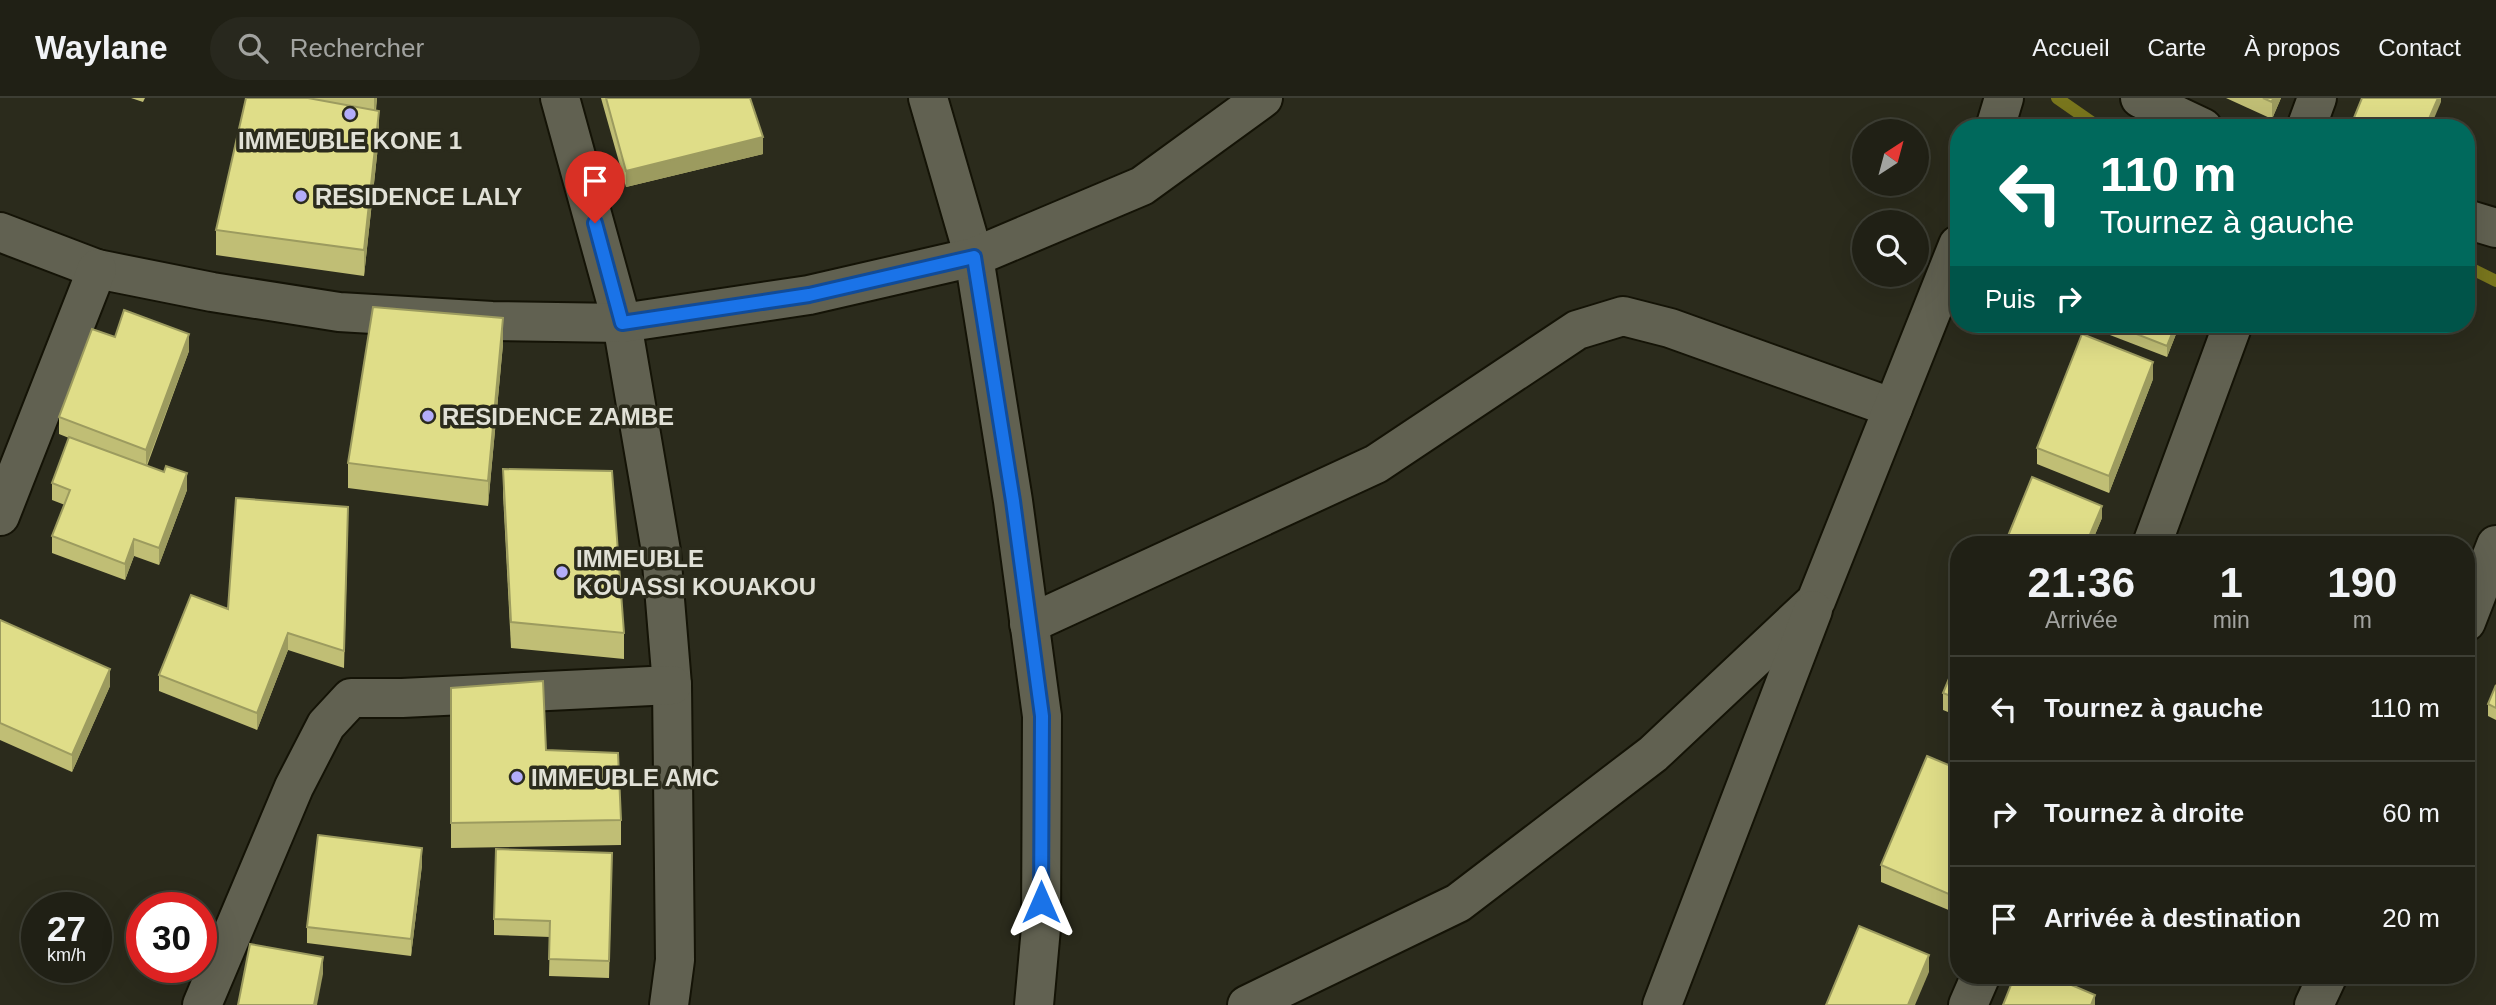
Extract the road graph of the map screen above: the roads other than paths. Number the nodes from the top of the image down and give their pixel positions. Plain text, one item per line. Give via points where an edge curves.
1 (560, 98) edge
2 (928, 98) edge
3 (1264, 98) edge
4 (2004, 98) edge
5 (2140, 98) edge
6 (2317, 98) edge
7 (1998, 119) edge
8 (2184, 119) edge
9 (2309, 119) edge
10 (2475, 222) edge
11 (2496, 228) edge
12 (0, 232) edge
13 (974, 257) junction
14 (1950, 265) edge
15 (97, 269) junction
16 (622, 323) junction
17 (2230, 333) edge
18 (1893, 408) junction
19 (0, 516) edge
20 (2155, 536) edge
21 (2496, 545) edge
22 (2475, 599) edge
23 (1816, 601) junction
24 (1029, 624) junction
25 (672, 685) junction
26 (1977, 984) edge
27 (2324, 984) edge
28 (202, 1005) edge
29 (669, 1005) edge
30 (1034, 1005) edge
31 (1247, 1005) edge
32 (1662, 1005) edge
33 (1968, 1005) edge
34 (2314, 1005) edge

1 - 16 street
2 - 13 street
3 - 13 street via 1142,186
4 - 7 street
5 - 8 street
6 - 9 street
10 - 11 street
12 - 15 street
13 - 16 street via 809,295
13 - 24 street
14 - 18 street
15 - 16 street via 339,312
15 - 19 street
16 - 25 street via 661,551
17 - 20 street
18 - 23 street
18 - 24 street via 1670,328 1623,316 1577,330 1376,464
21 - 22 street
23 - 31 street via 1653,754 1458,903
23 - 32 street
24 - 30 street via 1042,716 1041,928
25 - 28 street via 351,698 326,725 294,787
25 - 29 street via 675,960
26 - 33 street
27 - 34 street

